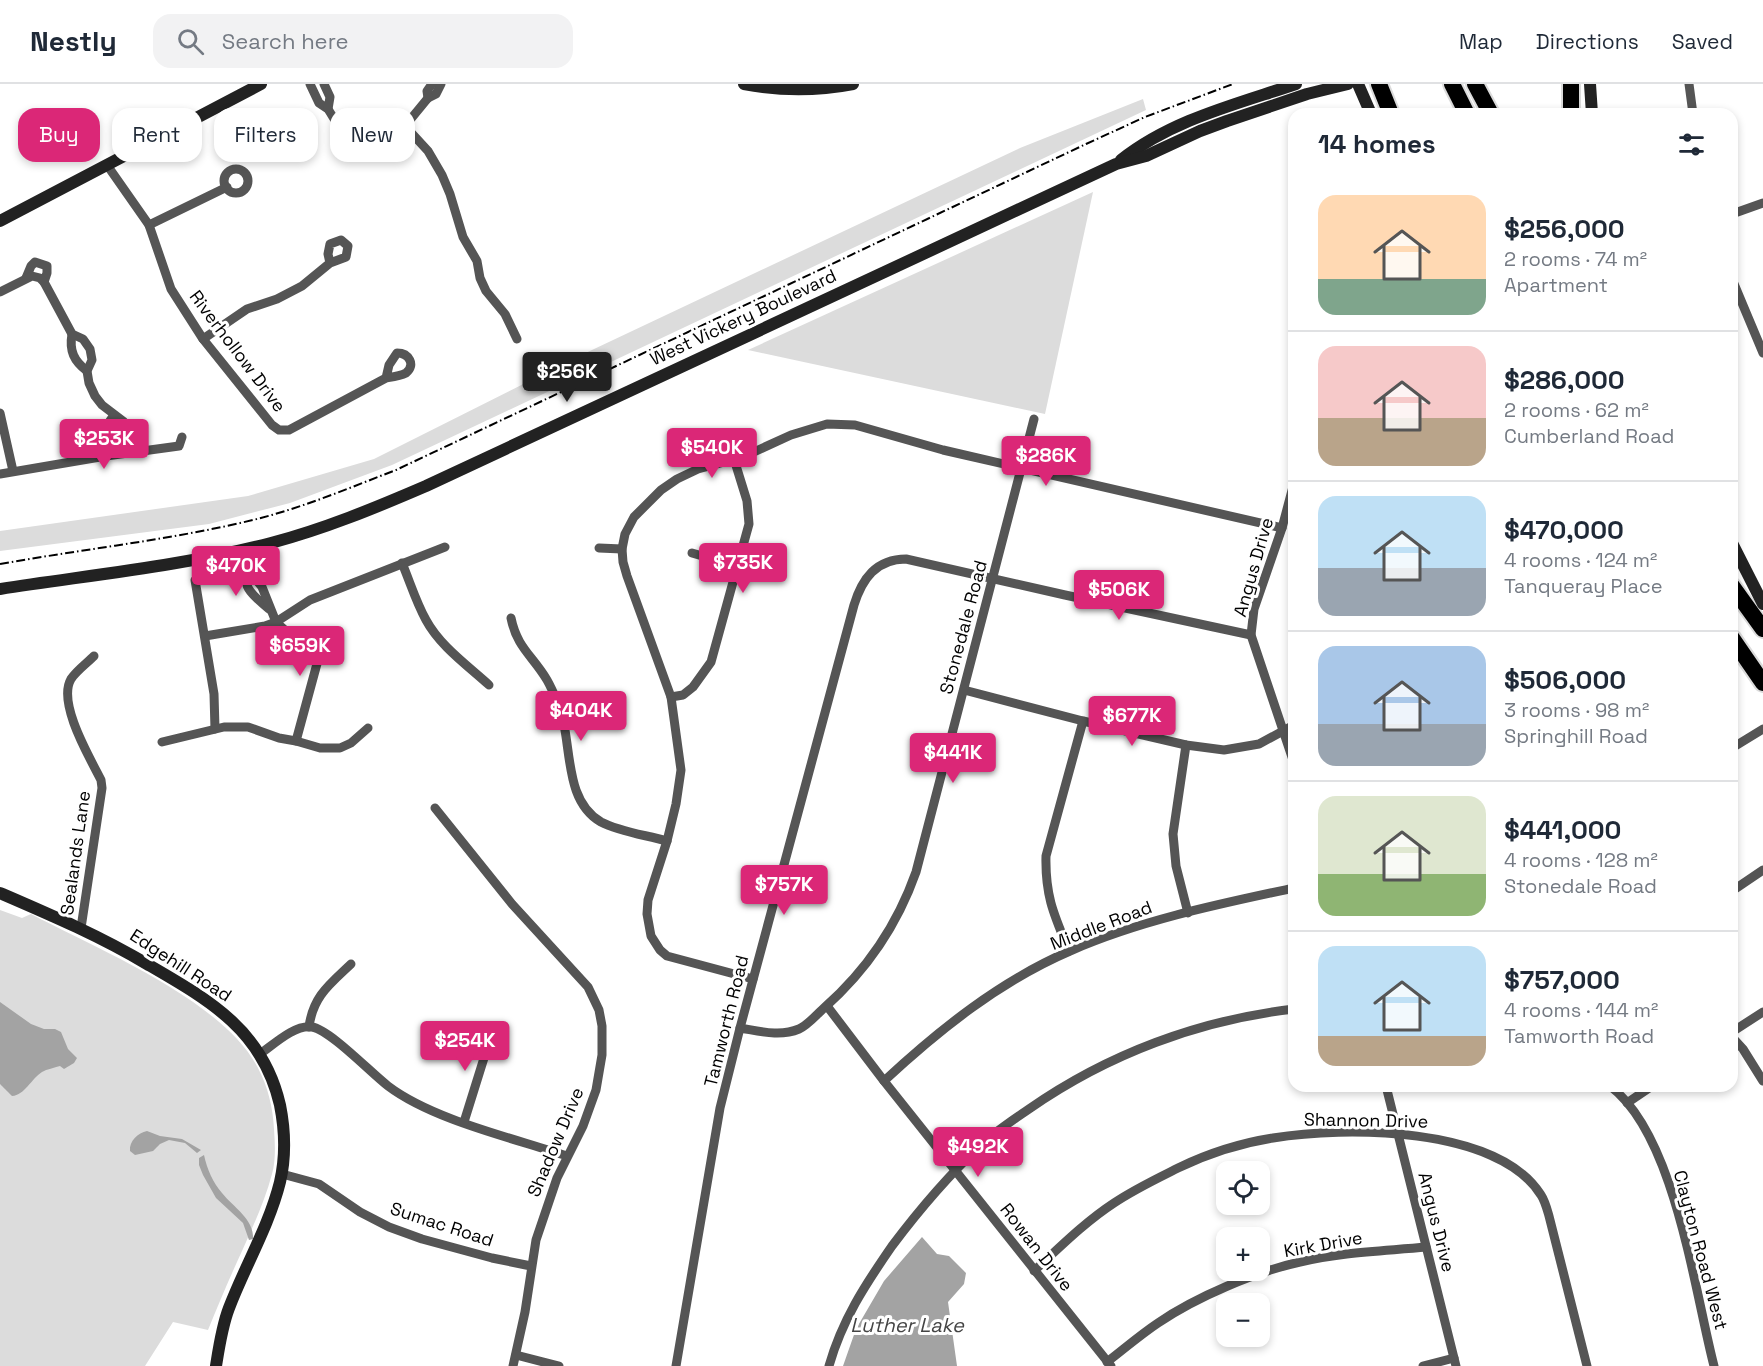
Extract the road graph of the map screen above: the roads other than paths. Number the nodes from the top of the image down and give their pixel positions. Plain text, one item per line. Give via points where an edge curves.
1 (261, 84) edge
2 (310, 84) edge
3 (324, 84) edge
4 (432, 84) edge
5 (441, 84) edge
6 (744, 84) edge
7 (853, 84) edge
8 (1296, 84) edge
9 (1348, 84) edge
10 (1358, 84) edge
11 (1379, 84) edge
12 (1571, 84) edge
13 (1590, 84) edge
14 (1689, 84) edge
15 (1464, 97) edge
16 (428, 98) junction
17 (1368, 108) edge
18 (1389, 108) edge
19 (1481, 108) edge
20 (1571, 108) edge
21 (1592, 108) edge
22 (1692, 108) edge
23 (328, 109) junction
24 (330, 112) edge
25 (415, 114) edge
26 (415, 137) edge
27 (1116, 164) junction
28 (107, 165) junction
29 (227, 188) dead end
30 (1763, 203) edge
31 (1738, 212) edge
32 (0, 221) edge
33 (149, 225) junction
34 (330, 263) dead end
35 (26, 278) junction
36 (44, 282) junction
37 (0, 292) edge
38 (1738, 293) edge
39 (72, 334) junction
40 (203, 339) junction
41 (518, 339) dead end
42 (1763, 353) edge
43 (87, 371) junction
44 (386, 378) dead end
45 (0, 413) edge
46 (114, 415) junction
47 (1034, 419) dead end
48 (182, 437) dead end
49 (133, 453) junction
50 (106, 456) junction
51 (734, 459) junction
52 (1022, 468) junction
53 (13, 471) junction
54 (0, 474) edge
55 (1288, 506) edge
56 (1282, 528) junction
57 (445, 547) dead end
58 (599, 548) dead end
59 (242, 549) junction
60 (622, 549) junction
61 (692, 553) dead end
62 (1738, 555) edge
63 (402, 563) junction
64 (737, 566) junction
65 (993, 578) junction
66 (195, 580) dead end
67 (0, 589) edge
68 (1738, 594) edge
69 (1763, 604) edge
70 (511, 618) dead end
71 (276, 622) junction
72 (1763, 629) edge
73 (1251, 635) junction
74 (205, 636) junction
75 (1738, 647) edge
76 (94, 656) dead end
77 (1738, 664) edge
78 (1763, 683) edge
79 (489, 685) dead end
80 (963, 690) junction
81 (1763, 695) edge
82 (671, 698) junction
83 (1083, 721) junction
84 (368, 728) dead end
85 (215, 729) junction
86 (1288, 729) edge
87 (1763, 729) edge
88 (1284, 732) junction
89 (296, 741) junction
90 (162, 742) dead end
91 (1288, 744) edge
92 (1738, 744) edge
93 (1186, 745) junction
94 (435, 808) dead end
95 (667, 841) junction
96 (1763, 870) edge
97 (1738, 887) edge
98 (1288, 889) edge
99 (0, 893) edge
100 (1188, 913) junction
101 (81, 927) junction
102 (1070, 951) junction
103 (351, 964) dead end
104 (753, 979) junction
105 (826, 1006) junction
106 (1288, 1010) edge
107 (1763, 1012) edge
108 (309, 1027) junction
109 (740, 1028) junction
110 (1738, 1030) edge
111 (1738, 1042) edge
112 (499, 1043) dead end
113 (260, 1054) junction
114 (1763, 1081) edge
115 (884, 1082) junction
116 (1388, 1092) edge
117 (1617, 1092) edge
118 (1643, 1092) edge
119 (1628, 1102) junction
120 (464, 1122) junction
121 (1399, 1134) junction
122 (567, 1156) junction
123 (955, 1171) junction
124 (282, 1174) junction
125 (1426, 1248) junction
126 (531, 1266) junction
127 (1035, 1271) junction
128 (516, 1355) junction
129 (1455, 1362) edge
130 (1109, 1364) edge
131 (216, 1366) edge
132 (513, 1366) edge
133 (559, 1366) edge
134 (676, 1366) edge
135 (829, 1366) edge
136 (1423, 1366) edge
137 (1587, 1366) edge
138 (1713, 1366) edge

1 - 28 main road
2 - 23 street via 319,103
3 - 23 street via 330,97
4 - 16 street
5 - 16 street
6 - 7 main road via 818,89
8 - 27 main road, West Vickery Boulevard via 1195,118 1141,144
9 - 27 main road, West Vickery Boulevard via 1200,130 1146,156
10 - 17 main road
11 - 18 highway
12 - 20 highway
13 - 21 main road
14 - 22 street
15 - 19 highway
16 - 25 street
23 - 24 street
26 - 41 street via 442,176 486,291
27 - 59 main road, West Vickery Boulevard via 426,486 351,518
28 - 32 main road
28 - 33 street, Riverhollow Drive
29 - 33 street
30 - 31 street
33 - 40 street, Riverhollow Drive via 171,289
34 - 40 street via 302,286 247,309
35 - 36 street via 32,276
35 - 36 street via 31,266 41,263 47,266
35 - 37 street
36 - 39 street
38 - 42 street
39 - 43 street via 72,354
39 - 43 street via 83,339 90,349 92,360
40 - 44 street, Riverhollow Drive via 279,430 289,430
43 - 46 street via 95,396
45 - 53 street
46 - 49 street via 129,428
46 - 50 street via 103,436
47 - 52 street, Stonedale Road
48 - 49 street via 178,446
49 - 50 street
50 - 53 street
51 - 52 street via 827,424 855,425
51 - 60 street via 698,469 661,490 634,517
51 - 64 street via 749,516
52 - 56 street
52 - 65 street, Stonedale Road
53 - 54 street
55 - 56 street, Angus Drive
56 - 73 street, Angus Drive via 1254,609
57 - 63 street
58 - 60 street
59 - 67 main road, West Vickery Boulevard
59 - 71 street via 245,566 262,588
60 - 82 street via 627,576
61 - 64 street
62 - 69 main road
63 - 71 street via 310,600
63 - 79 street via 417,603 437,637
64 - 82 street via 711,662 693,687
65 - 73 street, Tamworth Road
65 - 80 street, Stonedale Road
65 - 104 street, Tamworth Road via 906,559 888,561 865,579 854,605
66 - 74 street
68 - 72 highway
70 - 95 street via 515,635 547,680 559,705 574,789 580,802 601,822
71 - 74 street
71 - 89 street via 318,660
73 - 88 street, Angus Drive
74 - 85 street
75 - 78 highway
76 - 101 street, Sealands Lane via 72,678 68,698 74,723 102,788
77 - 81 highway
80 - 83 street
80 - 105 street, Stonedale Road via 909,891 865,968
82 - 95 street via 681,770
83 - 93 street
83 - 102 street via 1046,856 1050,905
84 - 89 street via 340,748 320,748
85 - 89 street via 248,727
85 - 90 street
86 - 88 street
87 - 92 street
88 - 91 street, Angus Drive
88 - 93 street via 1259,744 1231,750
93 - 100 street via 1173,834 1176,866
94 - 122 street, Shadow Drive via 512,904 588,987 598,1010 603,1041 596,1090
95 - 104 street via 648,900 649,928 655,944 668,956
96 - 97 street
98 - 100 street, Middle Road
99 - 101 main road, Edgehill Road
100 - 102 street, Middle Road
101 - 113 main road, Edgehill Road via 211,1004 228,1017
102 - 115 street, Middle Road via 970,1009
103 - 108 street via 317,1000
104 - 109 street, Tamworth Road
105 - 109 street, Stonedale Road via 801,1028 783,1034
105 - 115 street, Rowan Drive
106 - 123 street via 1242,1016 1125,1053 1043,1099 983,1143
107 - 110 street
108 - 113 street via 296,1029
108 - 120 street via 330,1035 391,1088 436,1113
109 - 134 street, Tamworth Road via 718,1119
111 - 114 street
112 - 120 street via 484,1058
113 - 124 main road, Edgehill Road via 275,1085 282,1115
115 - 123 street, Rowan Drive
116 - 121 street, Angus Drive
117 - 119 street, Clayton Road West
118 - 119 street
119 - 138 street, Clayton Road West via 1650,1137 1678,1211
120 - 122 street
121 - 125 street, Angus Drive
121 - 127 street, Shannon Drive via 1309,1133 1271,1138 1199,1159 1115,1202
121 - 137 street, Shannon Drive via 1430,1137 1489,1155 1514,1169 1540,1193
122 - 126 street, Shadow Drive via 545,1209
123 - 127 street, Rowan Drive
123 - 135 street via 912,1219 860,1294 841,1328
124 - 126 street, Sumac Road via 318,1184 389,1227
124 - 131 main road, Edgehill Road via 268,1219 228,1311
125 - 129 street, Angus Drive
125 - 130 street, Kirk Drive via 1327,1256 1261,1274 1207,1295 1158,1323
126 - 128 street, Shadow Drive
127 - 130 street, Rowan Drive
128 - 132 street, Shadow Drive
128 - 133 street
129 - 136 street

